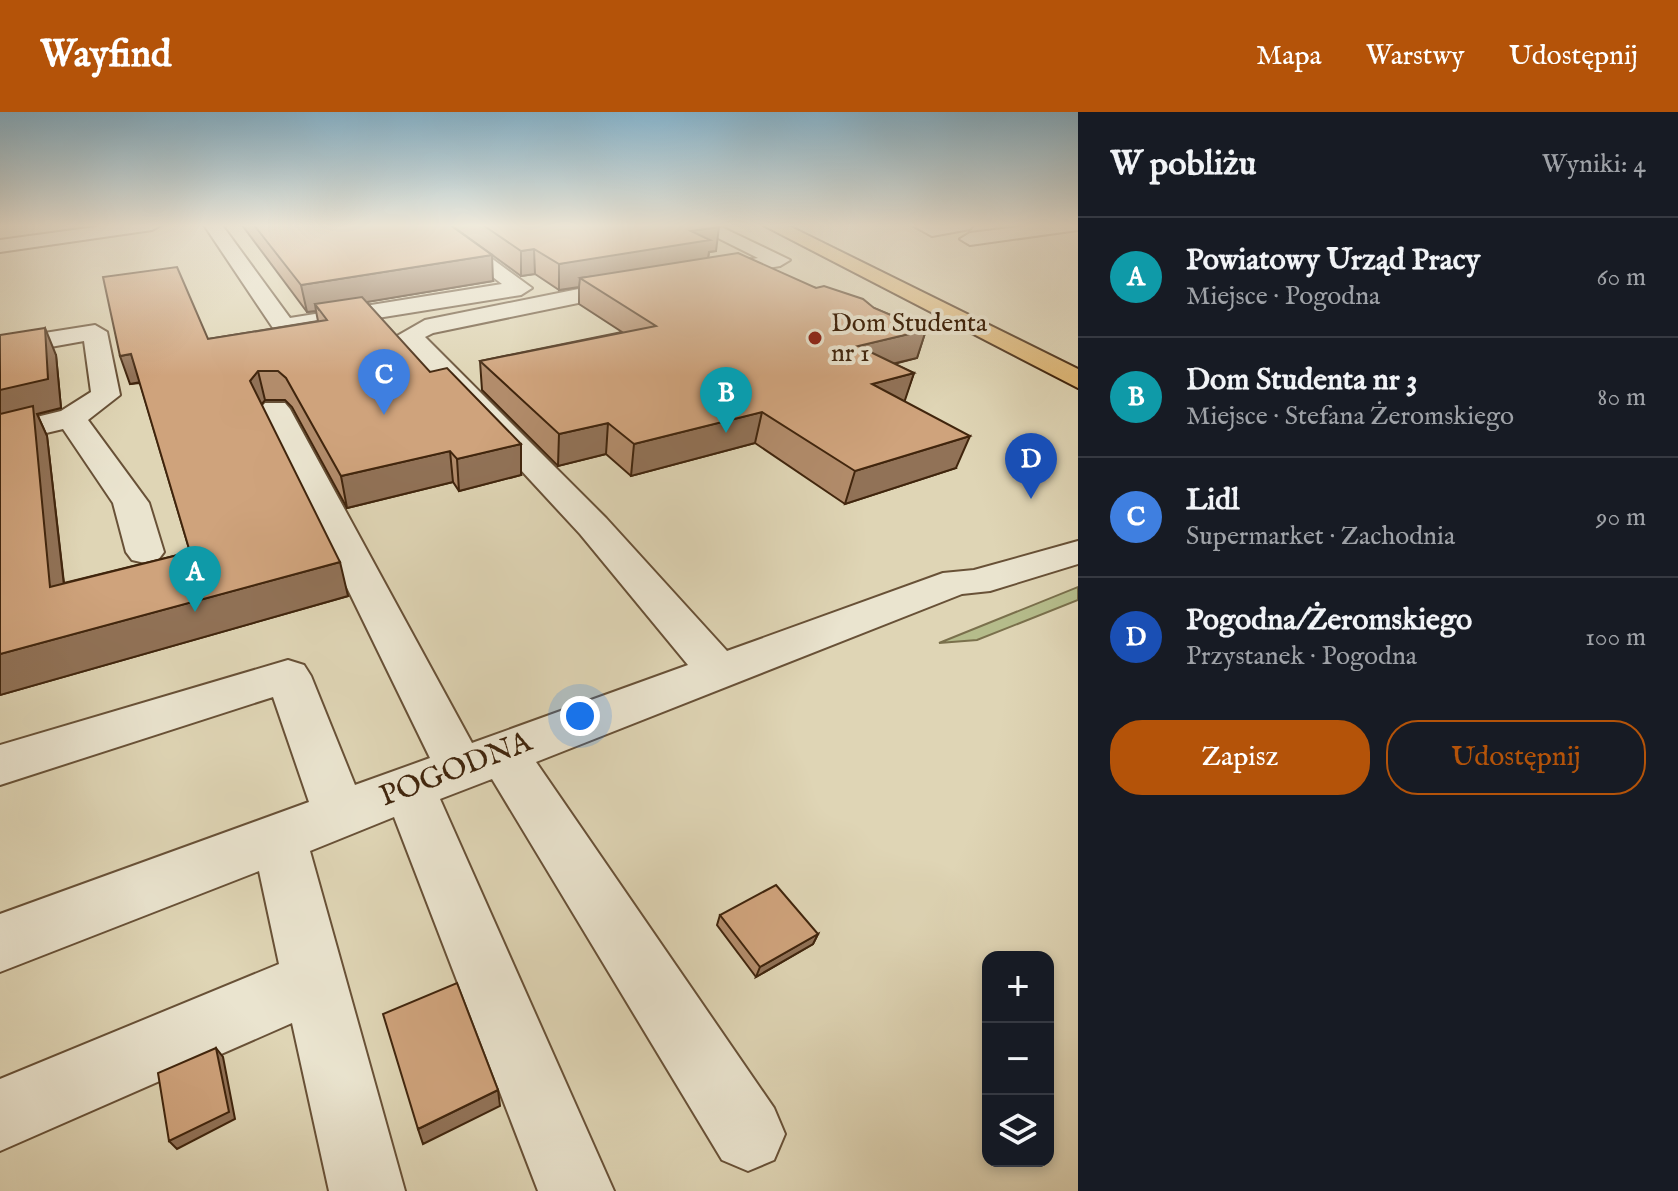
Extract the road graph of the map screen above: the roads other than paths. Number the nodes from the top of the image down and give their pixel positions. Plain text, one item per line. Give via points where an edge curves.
1 (248, 275) edge
2 (504, 275) edge
3 (639, 275) edge
4 (656, 275) edge
5 (874, 275) edge
6 (548, 278) edge
7 (0, 348) edge
8 (1078, 380) edge
9 (275, 409) edge
10 (71, 418) junction
11 (0, 435) edge
12 (1078, 523) edge
13 (145, 552) dead end
14 (1078, 552) edge
15 (957, 582) junction
16 (719, 672) junction
17 (0, 765) edge
18 (457, 769) junction
19 (340, 815) junction
20 (279, 838) junction
21 (0, 943) edge
22 (315, 981) junction
23 (0, 1115) edge
24 (748, 1134) dead end
25 (358, 1188) edge
26 (576, 1191) edge

1 - 2 street via 284,326 521,288
3 - 6 street via 558,284
4 - 16 street via 515,311 425,327 409,336 593,526
5 - 8 main road
7 - 10 street via 95,332 106,395
9 - 18 street
10 - 11 street
10 - 13 street via 131,503
12 - 15 street, POGODNA via 967,570
14 - 15 street, POGODNA via 976,582
15 - 16 street, POGODNA
16 - 18 street, POGODNA
17 - 19 street via 288,676
18 - 19 street, POGODNA
18 - 24 street
18 - 26 street
19 - 20 street, POGODNA
20 - 21 street, POGODNA
20 - 22 street
22 - 23 street
22 - 25 street

